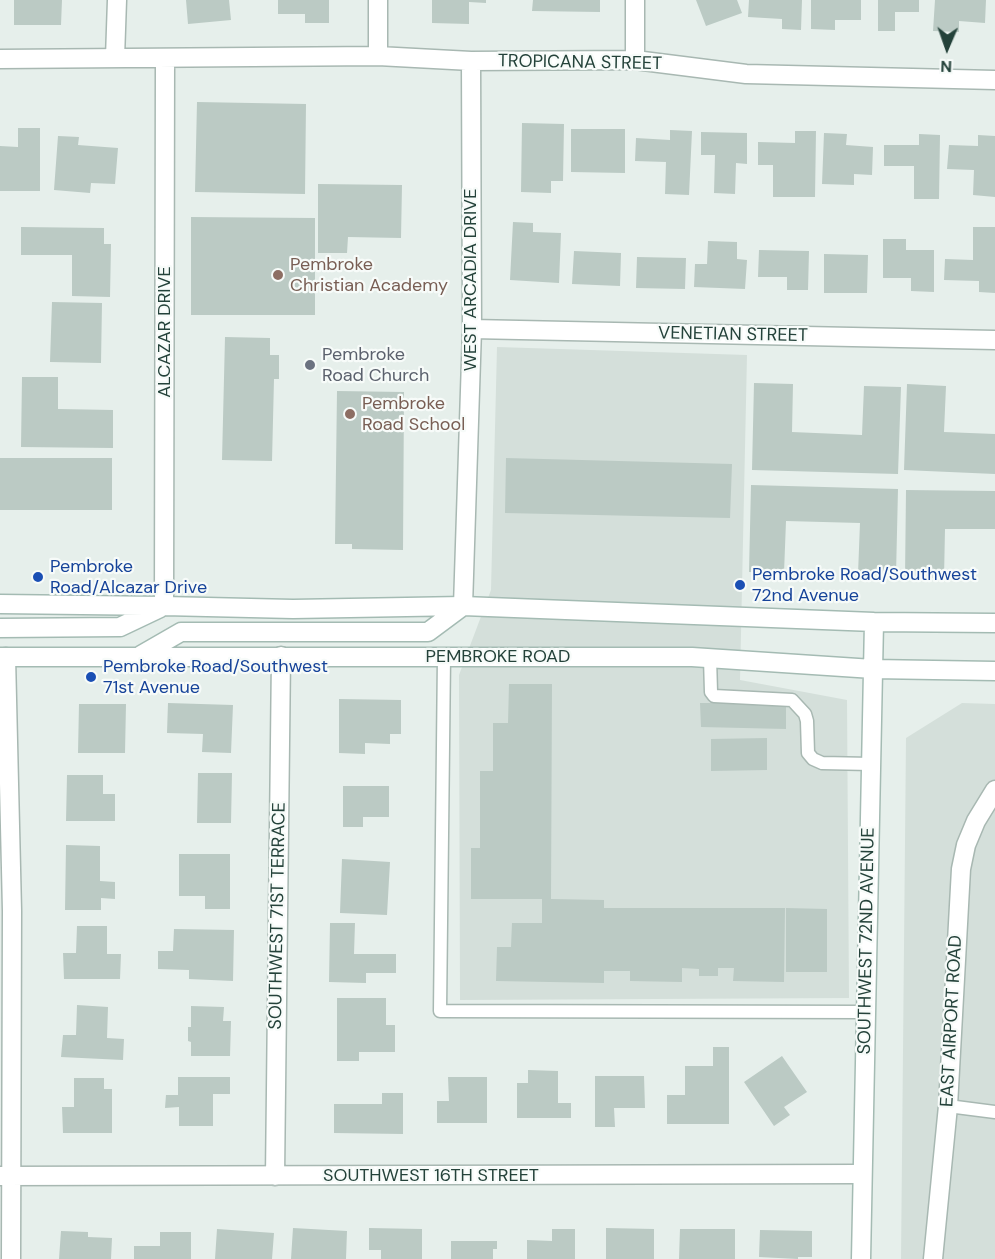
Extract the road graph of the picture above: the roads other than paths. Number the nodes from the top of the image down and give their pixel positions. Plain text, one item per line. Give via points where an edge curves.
1 (117, 0) edge
2 (378, 0) edge
3 (635, 0) edge
4 (378, 57) junction
5 (115, 58) junction
6 (165, 58) junction
7 (0, 59) edge
8 (635, 60) junction
9 (471, 61) junction
10 (995, 80) edge
11 (472, 329) junction
12 (995, 340) edge
13 (0, 604) edge
14 (164, 606) junction
15 (463, 606) junction
16 (874, 622) junction
17 (995, 623) edge
18 (0, 628) edge
19 (140, 656) junction
20 (280, 656) junction
21 (3, 657) edge
22 (444, 657) junction
23 (710, 658) junction
24 (873, 669) junction
25 (995, 671) edge
26 (871, 764) junction
27 (995, 790) edge
28 (6, 911) edge
29 (866, 1012) junction
30 (948, 1106) junction
31 (995, 1112) edge
32 (862, 1174) junction
33 (6, 1176) edge
34 (275, 1176) junction
35 (11, 1259) edge
36 (861, 1259) edge
37 (933, 1259) edge

1 - 5 street
2 - 4 street
3 - 8 street
4 - 6 street, TROPICANA STREET
4 - 9 street, TROPICANA STREET
5 - 6 street, TROPICANA STREET
5 - 7 street, TROPICANA STREET
6 - 14 street, ALCAZAR DRIVE
8 - 9 street, TROPICANA STREET
8 - 10 street, TROPICANA STREET via 746,74
9 - 11 street, WEST ARCADIA DRIVE
11 - 12 street, VENETIAN STREET
11 - 15 street, WEST ARCADIA DRIVE
13 - 14 street
14 - 15 street
14 - 18 street via 120,627
15 - 16 street
15 - 19 street via 428,632 181,632
16 - 17 street
16 - 24 street, SOUTHWEST 72ND AVENUE
19 - 20 street, PEMBROKE ROAD
19 - 21 street, PEMBROKE ROAD
20 - 22 street, PEMBROKE ROAD
20 - 34 street, SOUTHWEST 71ST TERRACE
21 - 28 street
22 - 23 street, PEMBROKE ROAD
22 - 29 lane via 440,1011
23 - 24 street, PEMBROKE ROAD
23 - 26 lane via 714,696 792,700 805,714 808,753 813,759 822,763
24 - 25 street, PEMBROKE ROAD
24 - 26 street, SOUTHWEST 72ND AVENUE
26 - 29 street, SOUTHWEST 72ND AVENUE
27 - 30 street, EAST AIRPORT ROAD via 976,821 961,869
28 - 33 street
29 - 32 street, SOUTHWEST 72ND AVENUE
30 - 31 lane
30 - 37 street, EAST AIRPORT ROAD
32 - 34 street, SOUTHWEST 16TH STREET
32 - 36 street, SOUTHWEST 72ND AVENUE
33 - 34 street, SOUTHWEST 16TH STREET
33 - 35 street

